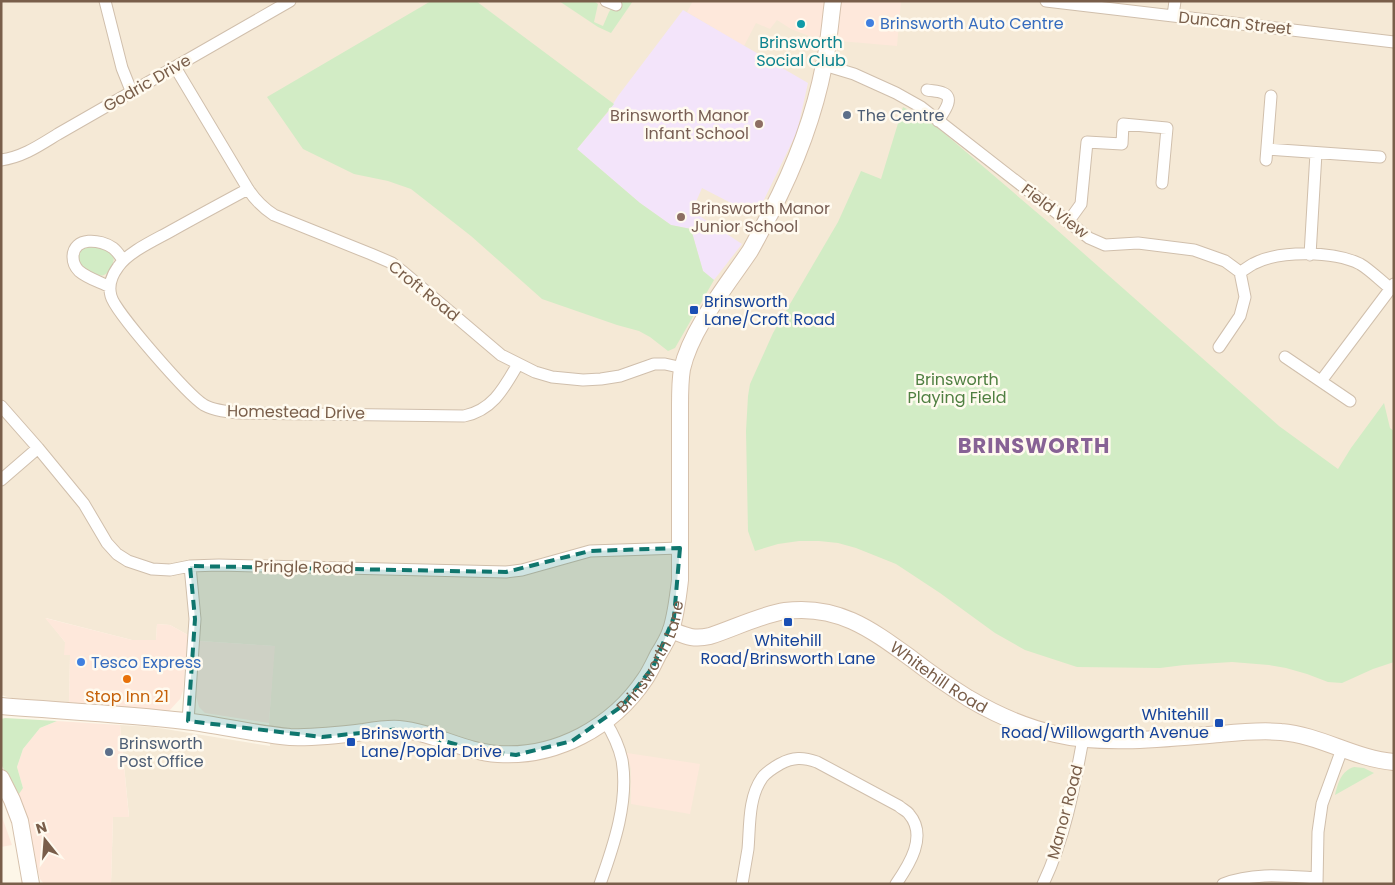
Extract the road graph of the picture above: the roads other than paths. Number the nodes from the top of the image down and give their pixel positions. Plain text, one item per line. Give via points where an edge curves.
1 (105, 1) edge
2 (290, 1) edge
3 (832, 1) edge
4 (1046, 1) edge
5 (1175, 1) edge
6 (1173, 16) junction
7 (1394, 42) edge
8 (824, 65) junction
9 (175, 67) junction
10 (927, 90) dead end
11 (132, 93) junction
12 (1271, 96) dead end
13 (938, 121) junction
14 (1316, 152) junction
15 (1380, 157) dead end
16 (2, 159) edge
17 (1162, 183) dead end
18 (248, 189) junction
19 (1068, 222) junction
20 (1310, 255) junction
21 (123, 260) junction
22 (1240, 272) junction
23 (1392, 286) edge
24 (110, 287) junction
25 (1219, 347) dead end
26 (1285, 357) dead end
27 (518, 364) junction
28 (682, 368) junction
29 (1321, 381) junction
30 (1350, 401) dead end
31 (1, 406) edge
32 (38, 448) junction
33 (1, 480) edge
34 (680, 548) junction
35 (190, 566) junction
36 (671, 630) junction
37 (1, 706) edge
38 (188, 721) junction
39 (605, 721) junction
40 (1083, 738) junction
41 (1342, 749) junction
42 (1394, 762) edge
43 (1, 778) edge
44 (1317, 881) edge
45 (31, 884) edge
46 (600, 884) edge
47 (742, 884) edge
48 (896, 884) edge
49 (1043, 884) edge
50 (1223, 884) edge

1 - 11 street via 122,68
2 - 9 street, Godric Drive
3 - 8 street, Brinsworth Lane
4 - 6 street, Duncan Street
5 - 6 street
6 - 7 street, Duncan Street
8 - 13 street, Field View via 896,93
8 - 28 street, Brinsworth Lane via 808,125 786,181 752,249 690,345
9 - 11 street, Godric Drive
9 - 18 street, Croft Road
10 - 13 street via 943,92 949,101
11 - 16 street, Godric Drive via 32,150
12 - 14 street via 1266,155
13 - 19 street, Field View
14 - 15 street
14 - 20 street
17 - 19 street via 1167,128 1123,124 1122,144 1087,142 1081,204
18 - 21 street
18 - 27 street, Croft Road via 255,200 274,215 392,263 501,356
19 - 22 street, Field View via 1105,245 1138,243 1194,250 1225,261
20 - 22 street via 1274,257 1254,263
20 - 23 street via 1336,257 1360,264
21 - 24 street via 116,268
21 - 24 street via 114,249 91,240 76,247 73,254 78,270
22 - 25 street via 1245,297 1240,316
23 - 29 street
24 - 27 street, Homestead Drive via 110,296 123,317 179,382 204,405 224,412 464,416 480,411 495,399
26 - 29 street
27 - 28 street, Croft Road via 552,377 583,380 620,376 654,364
28 - 34 street, Brinsworth Lane
29 - 30 street
31 - 32 street, Pringle Road
32 - 33 street
32 - 35 street, Pringle Road via 84,504 117,554 152,569
34 - 35 street, Pringle Road via 590,551 506,572
34 - 36 street, Brinsworth Lane via 679,589
35 - 38 street via 195,619
36 - 39 street, Brinsworth Lane via 642,683
36 - 40 street, Whitehill Road via 689,638 699,638 784,611 837,615 867,628 991,711 1034,729
37 - 38 street, Brinsworth Lane
38 - 39 street, Brinsworth Lane via 292,737 399,729 477,750 516,755 535,753 572,741
39 - 46 street via 622,758 623,785 618,826
40 - 41 street, Whitehill Road via 1119,740 1282,732
40 - 49 street, Manor Road via 1060,842
41 - 42 street, Whitehill Road
41 - 44 street via 1322,804
43 - 45 street via 20,821
44 - 50 street via 1254,876
47 - 48 street via 755,791 770,770 782,763 806,758 900,806 909,814 916,831 916,846

